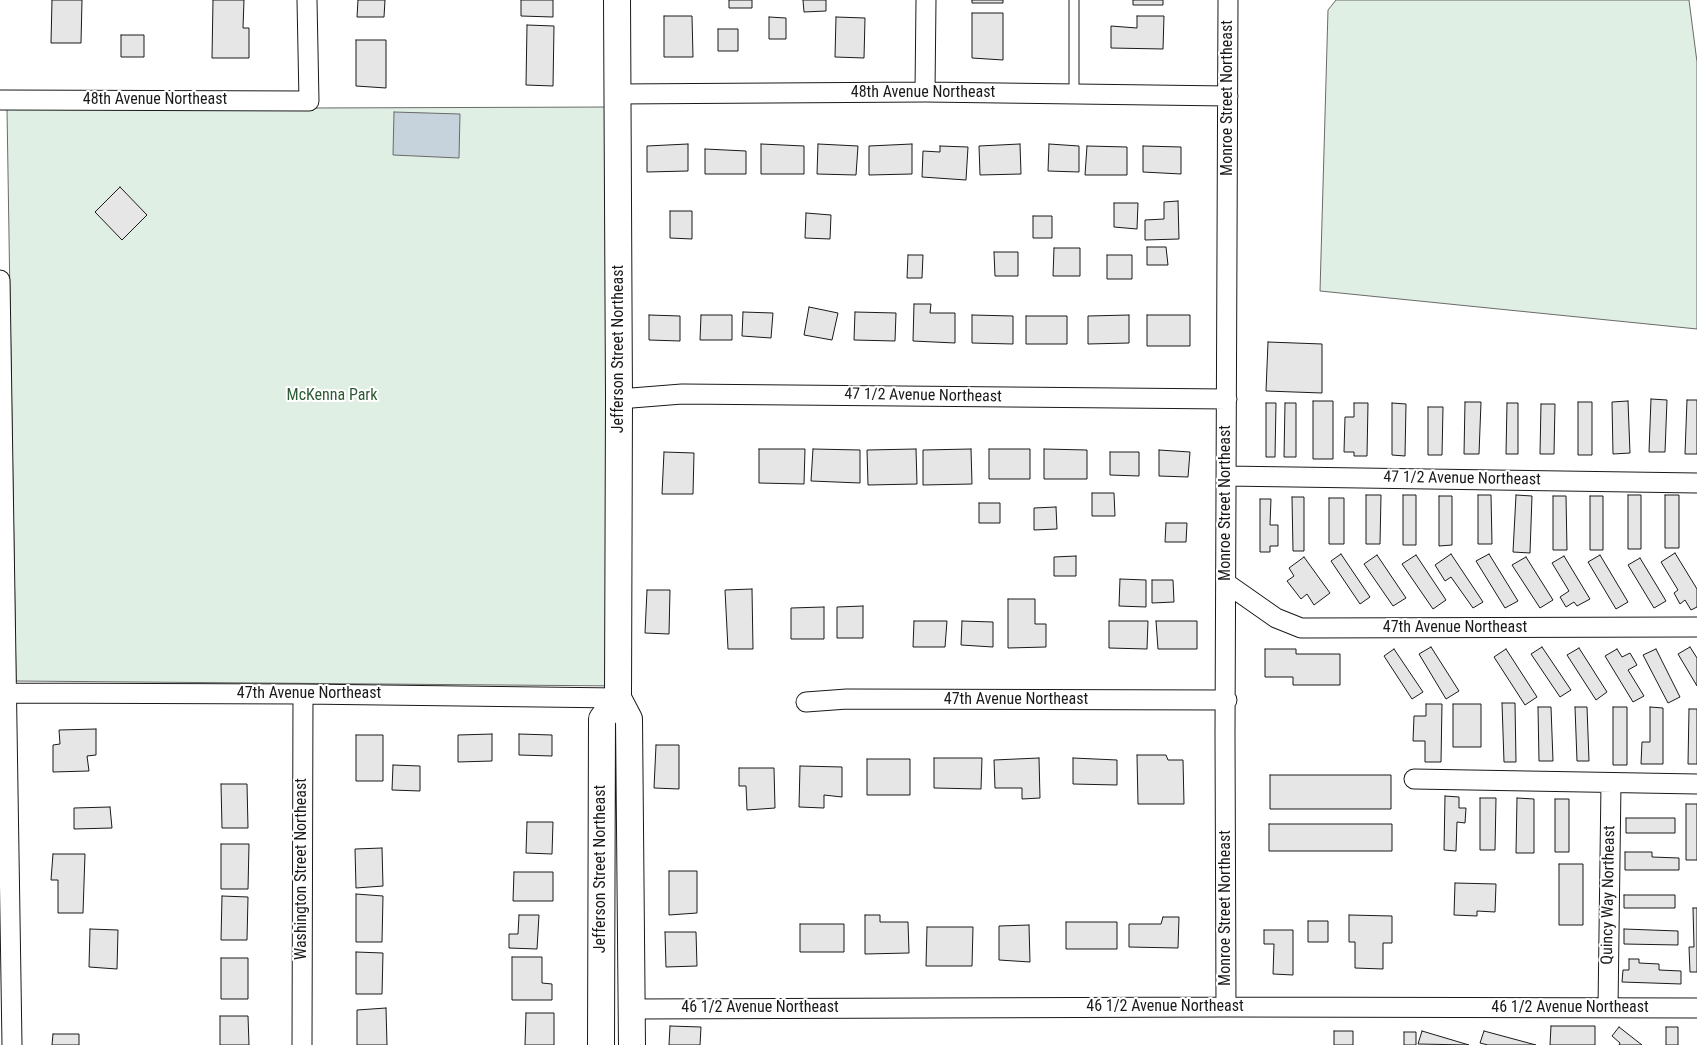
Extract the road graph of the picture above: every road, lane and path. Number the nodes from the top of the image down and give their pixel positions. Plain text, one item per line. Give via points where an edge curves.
1 (307, 0) edge
2 (617, 0) edge
3 (926, 0) edge
4 (1074, 0) edge
5 (1228, 0) edge
6 (925, 92) junction
7 (618, 94) junction
8 (1074, 94) junction
9 (1228, 96) junction
10 (0, 100) edge
11 (0, 280) edge
12 (619, 399) junction
13 (1227, 399) junction
14 (1226, 476) junction
15 (1697, 483) edge
16 (1226, 583) junction
17 (1697, 627) edge
18 (3, 693) edge
19 (303, 694) junction
20 (618, 698) junction
21 (1227, 700) junction
22 (806, 702) dead end
23 (1414, 779) dead end
24 (1611, 783) junction
25 (1697, 784) edge
26 (1226, 1007) junction
27 (633, 1008) junction
28 (1608, 1008) junction
29 (1697, 1008) edge
30 (12, 1045) edge
31 (302, 1045) edge
32 (601, 1045) edge
33 (632, 1045) edge

1 - 10 street, 48th Avenue Northeast via 309,101
2 - 7 street, Jefferson Street Northeast
3 - 6 street
4 - 8 lane
5 - 9 street, Monroe Street Northeast
6 - 7 street, 48th Avenue Northeast
6 - 8 street, 48th Avenue Northeast
7 - 12 street, Jefferson Street Northeast
8 - 9 street, 48th Avenue Northeast
9 - 13 street, Monroe Street Northeast
11 - 18 street
12 - 13 street, 47 1/2 Avenue Northeast via 682,394
12 - 20 street, Jefferson Street Northeast
13 - 14 street, Monroe Street Northeast
14 - 15 street, 47 1/2 Avenue Northeast
14 - 16 street, Monroe Street Northeast
16 - 17 street, 47th Avenue Northeast via 1276,618 1301,628
16 - 21 street, Monroe Street Northeast
18 - 19 street, 47th Avenue Northeast
18 - 30 street
19 - 20 street, 47th Avenue Northeast
19 - 31 street, Washington Street Northeast
20 - 27 street, Jefferson Street Northeast via 629,719
20 - 32 street, Jefferson Street Northeast via 602,719
21 - 22 street, 47th Avenue Northeast via 847,699
21 - 26 street, Monroe Street Northeast
23 - 24 street
24 - 25 street
24 - 28 street, Quincy Way Northeast
26 - 27 street, 46 1/2 Avenue Northeast
26 - 28 street, 46 1/2 Avenue Northeast
27 - 33 street, Jefferson Street Northeast
28 - 29 street, 46 1/2 Avenue Northeast

